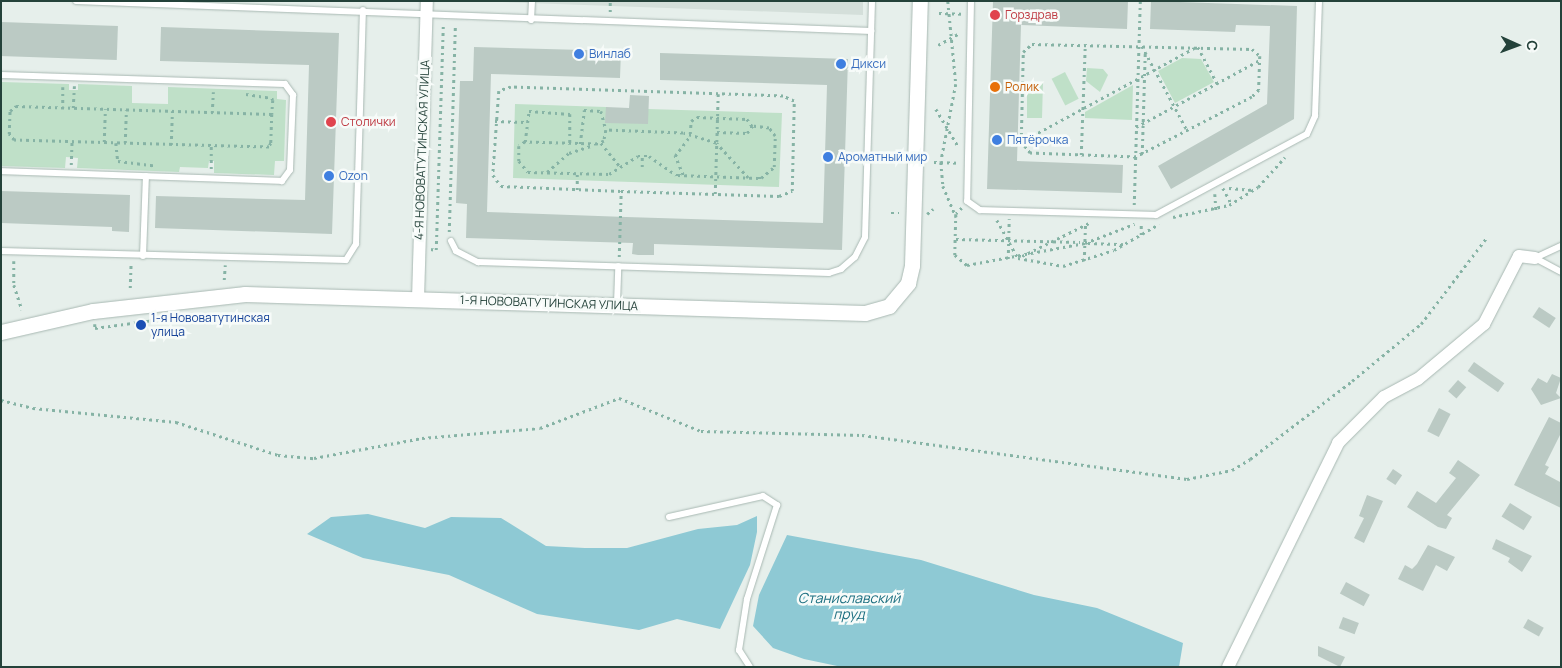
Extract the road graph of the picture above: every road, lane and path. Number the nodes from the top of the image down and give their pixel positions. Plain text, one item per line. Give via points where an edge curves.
1 (76, 1) edge
2 (427, 1) edge
3 (532, 1) edge
4 (872, 1) edge
5 (920, 1) edge
6 (948, 1) edge
7 (971, 1) edge
8 (1140, 1) edge
9 (1319, 1) edge
10 (363, 10) junction
11 (939, 13) dead end
12 (948, 13) junction
13 (971, 14) junction
14 (426, 16) junction
15 (443, 17) junction
16 (455, 18) junction
17 (531, 20) junction
18 (970, 27) junction
19 (871, 31) junction
20 (952, 38) junction
21 (1085, 44) junction
22 (938, 45) dead end
23 (1140, 46) junction
24 (1197, 47) junction
25 (1145, 51) junction
26 (1260, 60) junction
27 (1154, 70) junction
28 (1, 75) edge
29 (1144, 75) junction
30 (74, 77) junction
31 (1138, 79) junction
32 (214, 82) junction
33 (1217, 83) junction
34 (53, 86) dead end
35 (213, 90) junction
36 (223, 91) dead end
37 (242, 93) dead end
38 (718, 94) junction
39 (1174, 106) junction
40 (63, 108) junction
41 (73, 108) junction
42 (1083, 108) junction
43 (105, 109) junction
44 (936, 109) dead end
45 (126, 110) junction
46 (172, 111) junction
47 (212, 113) junction
48 (272, 114) junction
49 (717, 118) junction
50 (495, 121) junction
51 (525, 122) junction
52 (1142, 124) junction
53 (752, 126) junction
54 (946, 126) junction
55 (1136, 127) junction
56 (606, 130) junction
57 (1187, 130) junction
58 (717, 132) junction
59 (691, 135) junction
60 (72, 141) junction
61 (104, 142) junction
62 (525, 142) junction
63 (1020, 142) junction
64 (116, 143) junction
65 (125, 143) junction
66 (601, 143) junction
67 (716, 143) junction
68 (171, 144) junction
69 (570, 144) junction
70 (580, 144) junction
71 (597, 144) junction
72 (212, 146) junction
73 (1142, 154) junction
74 (1081, 155) junction
75 (642, 156) junction
76 (1136, 157) junction
77 (966, 161) junction
78 (934, 162) dead end
79 (941, 162) junction
80 (160, 166) dead end
81 (642, 167) dead end
82 (621, 168) junction
83 (1, 172) edge
84 (547, 172) junction
85 (577, 173) junction
86 (71, 174) junction
87 (146, 176) junction
88 (684, 176) junction
89 (715, 177) junction
90 (210, 178) junction
91 (748, 178) junction
92 (1219, 185) junction
93 (577, 190) junction
94 (1254, 190) dead end
95 (621, 191) junction
96 (715, 194) junction
97 (970, 203) junction
98 (1231, 204) dead end
99 (991, 210) junction
100 (1009, 210) junction
101 (1216, 210) dead end
102 (1085, 213) junction
103 (1107, 213) junction
104 (1136, 214) junction
105 (956, 217) junction
106 (1085, 224) junction
107 (1487, 237) dead end
108 (955, 239) junction
109 (1008, 240) junction
110 (450, 241) joint
111 (1050, 242) junction
112 (1084, 243) junction
113 (1127, 244) dead end
114 (1561, 246) edge
115 (430, 249) dead end
116 (1, 251) edge
117 (14, 252) junction
118 (131, 255) junction
119 (143, 256) junction
120 (225, 258) junction
121 (1018, 258) junction
122 (1535, 258) junction
123 (1008, 260) junction
124 (1084, 262) dead end
125 (618, 266) junction
126 (1561, 272) edge
127 (224, 280) dead end
128 (130, 288) dead end
129 (418, 299) junction
130 (617, 306) junction
131 (22, 310) dead end
132 (1, 332) edge
133 (1, 400) edge
134 (669, 517) dead end
135 (750, 667) edge
136 (1228, 667) edge

1 - 10 lane
2 - 14 street, 4-Я НОВОВАТУТИНСКАЯ УЛИЦА
3 - 17 lane
4 - 19 lane
5 - 130 street, 1-Я НОВОВАТУТИНСКАЯ УЛИЦА via 908,283 889,306 865,313
6 - 12 path
7 - 13 lane
8 - 23 path
9 - 92 lane via 1312,126 1307,134
10 - 14 lane
10 - 120 lane via 352,254 335,262
11 - 12 path
12 - 13 path
12 - 20 path
13 - 18 lane
14 - 15 lane
14 - 129 street, 4-Я НОВОВАТУТИНСКАЯ УЛИЦА
15 - 16 lane
15 - 115 path via 436,250
16 - 17 lane
16 - 110 path
17 - 19 lane
18 - 20 path
18 - 77 lane
19 - 125 lane via 865,237 849,264 829,273
20 - 22 path
20 - 54 path via 956,84
21 - 23 path
21 - 42 path
21 - 63 path via 1038,42 1024,52
23 - 24 path
23 - 25 path
23 - 31 path
24 - 26 path via 1252,49 1258,52
24 - 27 path
24 - 33 path
25 - 27 path
25 - 29 path
26 - 33 path
26 - 57 path via 1257,94
27 - 29 path
27 - 39 path
28 - 30 lane
29 - 31 path
29 - 52 path
30 - 32 lane
30 - 41 path
31 - 42 path
31 - 55 path
32 - 35 path
32 - 90 lane via 288,85 292,104 288,177 282,180
33 - 39 path
34 - 40 path via 64,88
35 - 36 path
35 - 47 path
37 - 48 path via 271,97
38 - 49 path
38 - 50 path via 504,87 496,98
38 - 96 path via 790,97 797,107 797,117 792,191 779,196
39 - 52 path
39 - 57 path
40 - 41 path
40 - 60 path via 13,107 9,134 14,140
41 - 43 path
42 - 63 path
42 - 74 path
43 - 45 path
43 - 61 path
44 - 54 path
45 - 46 path
45 - 65 path
46 - 47 path
46 - 68 path
47 - 48 path
48 - 72 path via 269,147
49 - 53 path via 747,118
49 - 58 path
49 - 59 path via 693,118
50 - 51 path
50 - 93 path via 493,175 501,186
51 - 62 path
51 - 69 path via 527,111 569,113
52 - 55 path
52 - 73 path
53 - 58 path via 747,133
53 - 91 path via 773,132 774,164 762,178
54 - 77 path
54 - 79 path
55 - 76 path
56 - 59 path
56 - 66 path
56 - 70 path via 601,111 584,110
57 - 73 path
58 - 67 path
59 - 67 path
59 - 88 path via 675,156
60 - 61 path
60 - 86 path
61 - 64 path
62 - 69 path
62 - 84 path via 519,146 521,165 528,172
63 - 74 path via 1030,153
64 - 65 path
64 - 80 path via 118,161
65 - 68 path
66 - 71 path
66 - 82 path
67 - 89 path
67 - 91 path
68 - 72 path
69 - 70 path
70 - 71 path
71 - 84 path via 569,153
72 - 90 path
73 - 76 path
74 - 76 path
75 - 81 path
75 - 82 path
75 - 88 path via 672,174
76 - 104 path
77 - 79 path
77 - 97 lane via 965,193
78 - 79 path
79 - 105 path via 944,186
82 - 85 path via 609,174
83 - 86 lane
84 - 85 path
85 - 93 path
86 - 87 lane
87 - 90 lane
87 - 119 lane
88 - 89 path
89 - 91 path
89 - 96 path
92 - 94 path
92 - 98 path
92 - 101 path
92 - 104 lane via 1169,210
93 - 95 path
95 - 96 path
95 - 125 path
97 - 99 lane
97 - 105 path
99 - 100 lane
99 - 109 path
100 - 102 lane
100 - 109 path
102 - 103 lane
102 - 106 path
103 - 104 lane
103 - 106 path
104 - 112 path via 1130,227
105 - 108 path
106 - 111 path
106 - 112 path
107 - 133 path via 1421,324 1352,381 1244,463 1214,475 1186,479 862,435 701,431 619,398 540,428 422,438 314,458 278,455 176,422 33,408
108 - 109 path
108 - 123 path via 955,255 962,264
109 - 111 path
109 - 121 path
109 - 123 path
110 - 125 lane via 456,251 478,262
111 - 112 path
111 - 121 path
112 - 113 path
112 - 121 path
112 - 124 path
114 - 122 lane
116 - 117 lane
117 - 118 lane
117 - 131 path via 13,281
118 - 119 lane
118 - 128 path
119 - 120 lane
120 - 127 path
121 - 123 path
122 - 126 lane
122 - 136 street via 1519,256 1484,324 1418,379 1384,397 1338,442
125 - 130 lane
129 - 130 street, 1-Я НОВОВАТУТИНСКАЯ УЛИЦА
129 - 132 street, 1-Я НОВОВАТУТИНСКАЯ УЛИЦА via 245,294 93,311
134 - 135 lane via 763,496 777,505 747,599 739,650

